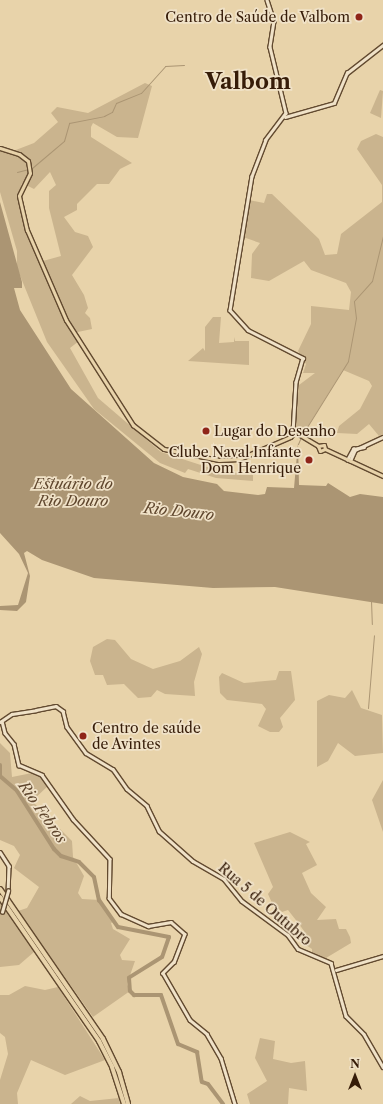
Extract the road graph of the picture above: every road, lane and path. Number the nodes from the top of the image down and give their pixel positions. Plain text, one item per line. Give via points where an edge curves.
1 (267, 0) edge
2 (383, 44) edge
3 (285, 118) junction
4 (0, 148) edge
5 (293, 432) junction
6 (290, 437) junction
7 (383, 437) edge
8 (299, 438) junction
9 (348, 460) junction
10 (383, 476) edge
11 (1, 722) edge
12 (0, 852) edge
13 (0, 889) edge
14 (0, 897) edge
15 (1, 913) edge
16 (383, 956) edge
17 (335, 968) junction
18 (383, 1067) edge
19 (125, 1098) edge
20 (124, 1104) edge
21 (235, 1104) edge

1 - 3 street via 274,21 270,47 284,92
2 - 3 street via 347,73 334,103
3 - 5 street via 263,147 252,176 238,249 232,314 248,330 303,358 296,382
4 - 6 main road via 19,154 28,161 30,173 19,196 25,226 66,320 133,425 164,449 220,460 238,459
5 - 6 main road
5 - 8 main road
6 - 8 main road via 293,440
7 - 9 street via 355,450
8 - 9 main road via 318,446 320,451 325,449
9 - 10 main road
11 - 17 street, Rua 5 de Outubro via 10,715 56,706 63,711 67,727 86,753 113,769 127,789 147,806 159,831 193,861 224,879 241,900 288,935 298,949 328,960
11 - 21 street via 5,733 14,744 19,765 42,775 73,819 110,859 109,898 121,914 148,926 171,922 185,934 174,962 163,973 190,1020 207,1034 221,1058
12 - 15 street, bridge via 9,866 8,891
13 - 19 highway via 103,1039
14 - 19 highway via 99,1041
16 - 17 street
17 - 18 street via 338,996 346,1016 364,1034
19 - 20 highway

